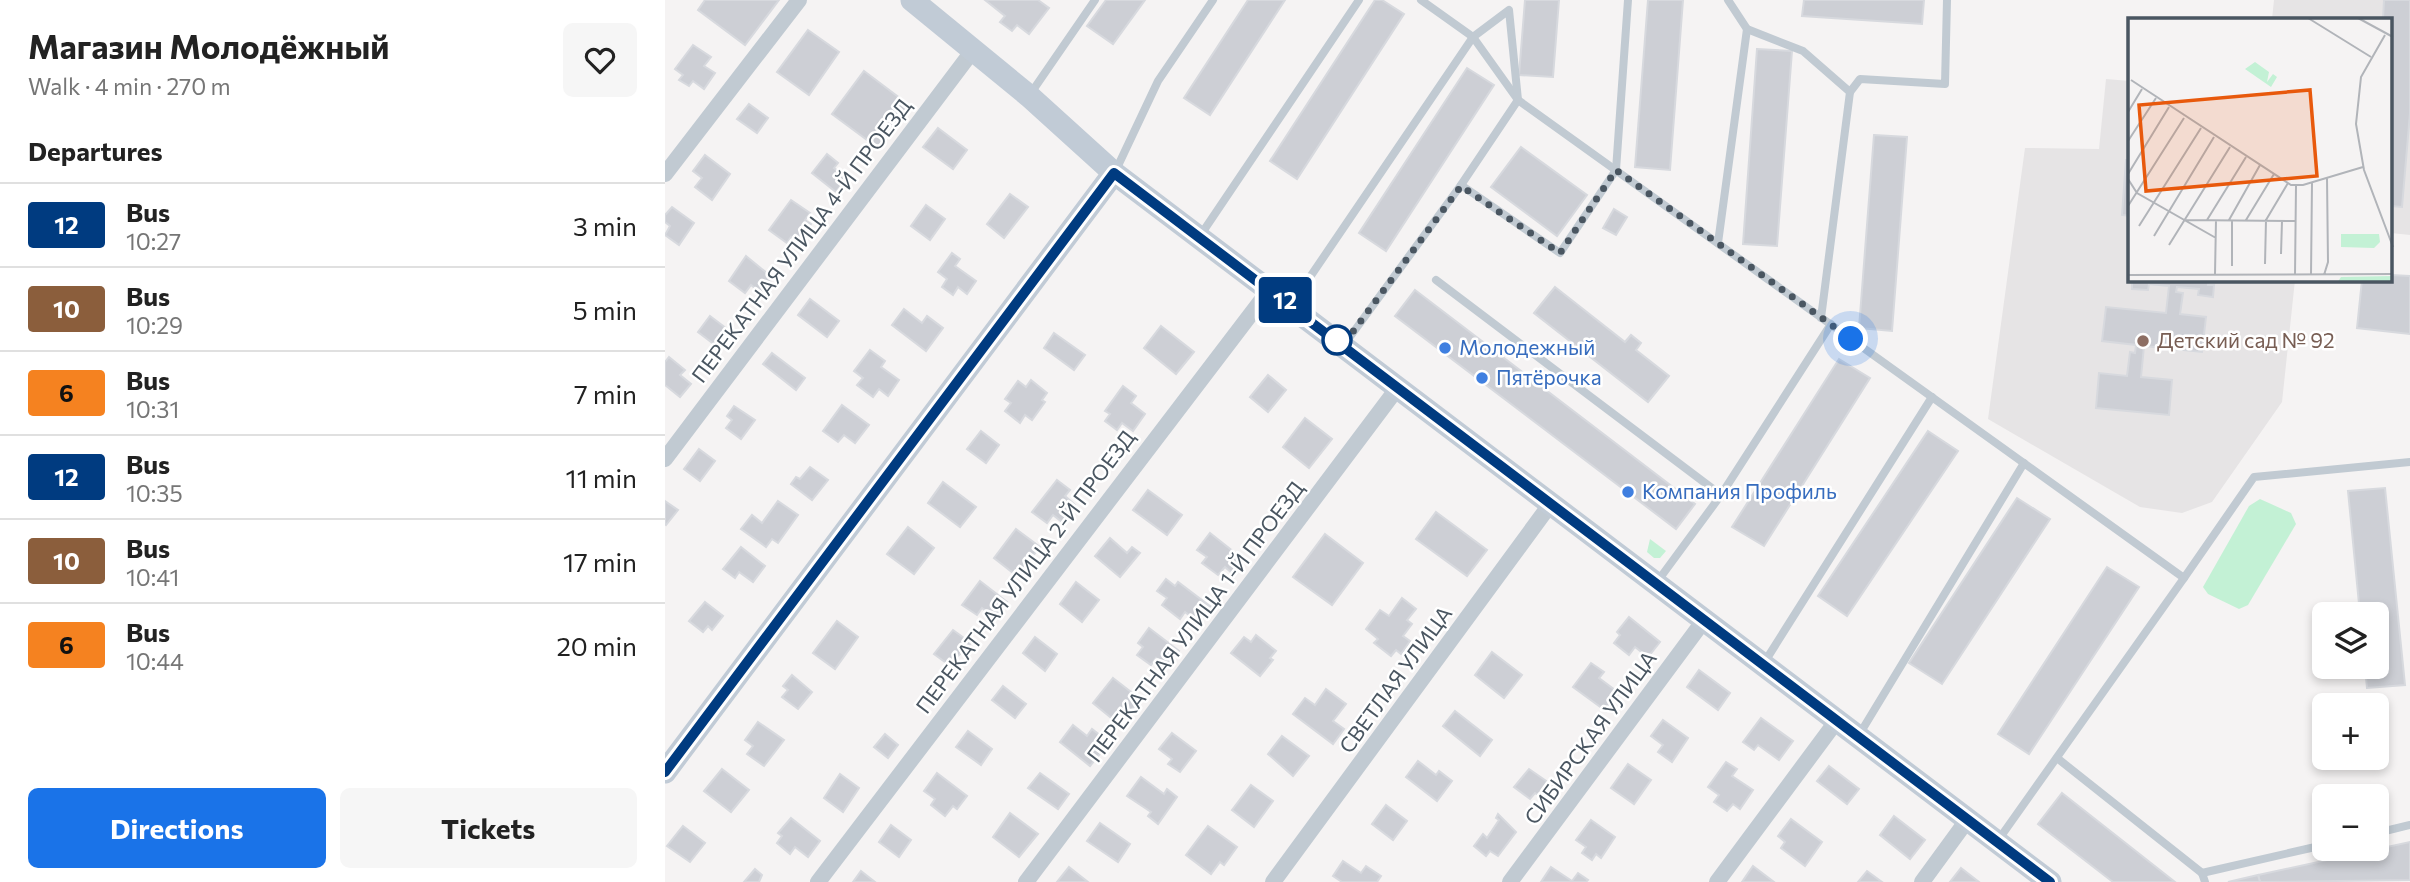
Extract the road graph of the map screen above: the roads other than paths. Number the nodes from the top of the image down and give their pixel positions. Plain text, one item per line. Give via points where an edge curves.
1 (799, 0) edge
2 (912, 0) edge
3 (1095, 0) edge
4 (1213, 0) edge
5 (1359, 0) edge
6 (1421, 0) edge
7 (1510, 0) edge
8 (1628, 0) edge
9 (1728, 0) edge
10 (1947, 0) edge
11 (1509, 10) junction
12 (1747, 29) junction
13 (1473, 37) junction
14 (974, 49) junction
15 (1850, 93) junction
16 (1029, 96) junction
17 (1518, 100) junction
18 (1616, 170) junction
19 (1114, 173) junction
20 (665, 174) edge
21 (1461, 186) junction
22 (1200, 236) junction
23 (1718, 243) junction
24 (1436, 280) dead end
25 (1270, 289) junction
26 (1291, 304) junction
27 (1821, 318) junction
28 (1831, 324) junction
29 (1343, 345) junction
30 (1399, 386) junction
31 (1933, 397) junction
32 (665, 458) edge
33 (2410, 462) edge
34 (2024, 463) junction
35 (1721, 495) junction
36 (1552, 502) junction
37 (2184, 578) junction
38 (1657, 582) junction
39 (1705, 619) junction
40 (1764, 663) junction
41 (1837, 719) junction
42 (1859, 735) junction
43 (2057, 758) junction
44 (665, 772) edge
45 (1968, 819) junction
46 (2410, 825) edge
47 (2389, 830) edge
48 (1997, 841) junction
49 (2312, 848) edge
50 (2202, 873) junction
51 (818, 882) edge
52 (1026, 882) edge
53 (1273, 882) edge
54 (1510, 882) edge
55 (1717, 882) edge
56 (1922, 882) edge
57 (2050, 882) edge
58 (2205, 882) edge

1 - 20 street
2 - 14 main road
3 - 16 lane
4 - 19 lane via 1158,80
5 - 22 lane
6 - 13 lane
7 - 11 lane
8 - 18 lane
9 - 12 lane
10 - 15 lane via 1945,84 1860,79
11 - 13 lane
11 - 17 lane
12 - 15 lane via 1803,51
12 - 23 lane
13 - 17 lane
13 - 26 lane
14 - 16 main road
14 - 32 street, ПЕРЕКАТНАЯ УЛИЦА 4-Й ПРОЕЗД
15 - 27 lane
16 - 19 main road
17 - 18 lane
17 - 21 lane
18 - 21 lane via 1560,253
18 - 23 lane
19 - 22 main road
19 - 44 main road
21 - 29 lane
22 - 25 main road
23 - 27 lane
24 - 35 lane
25 - 26 main road
25 - 51 street, ПЕРЕКАТНАЯ УЛИЦА 2-Й ПРОЕЗД
26 - 29 main road
27 - 28 lane
28 - 31 lane
28 - 35 lane
29 - 30 main road
30 - 36 main road
30 - 52 street, ПЕРЕКАТНАЯ УЛИЦА 1-Й ПРОЕЗД
31 - 34 lane
31 - 40 lane
33 - 37 lane via 2254,477
34 - 37 lane
34 - 42 lane
35 - 38 lane
36 - 38 main road
36 - 53 street, СВЕТЛАЯ УЛИЦА
37 - 43 lane
38 - 39 main road
39 - 40 main road
39 - 54 street, СИБИРСКАЯ УЛИЦА
40 - 41 main road
41 - 42 main road
41 - 55 street
42 - 45 main road
43 - 48 lane
43 - 50 lane
45 - 48 main road
45 - 56 street
46 - 47 lane
48 - 57 main road
49 - 50 lane
50 - 58 lane

